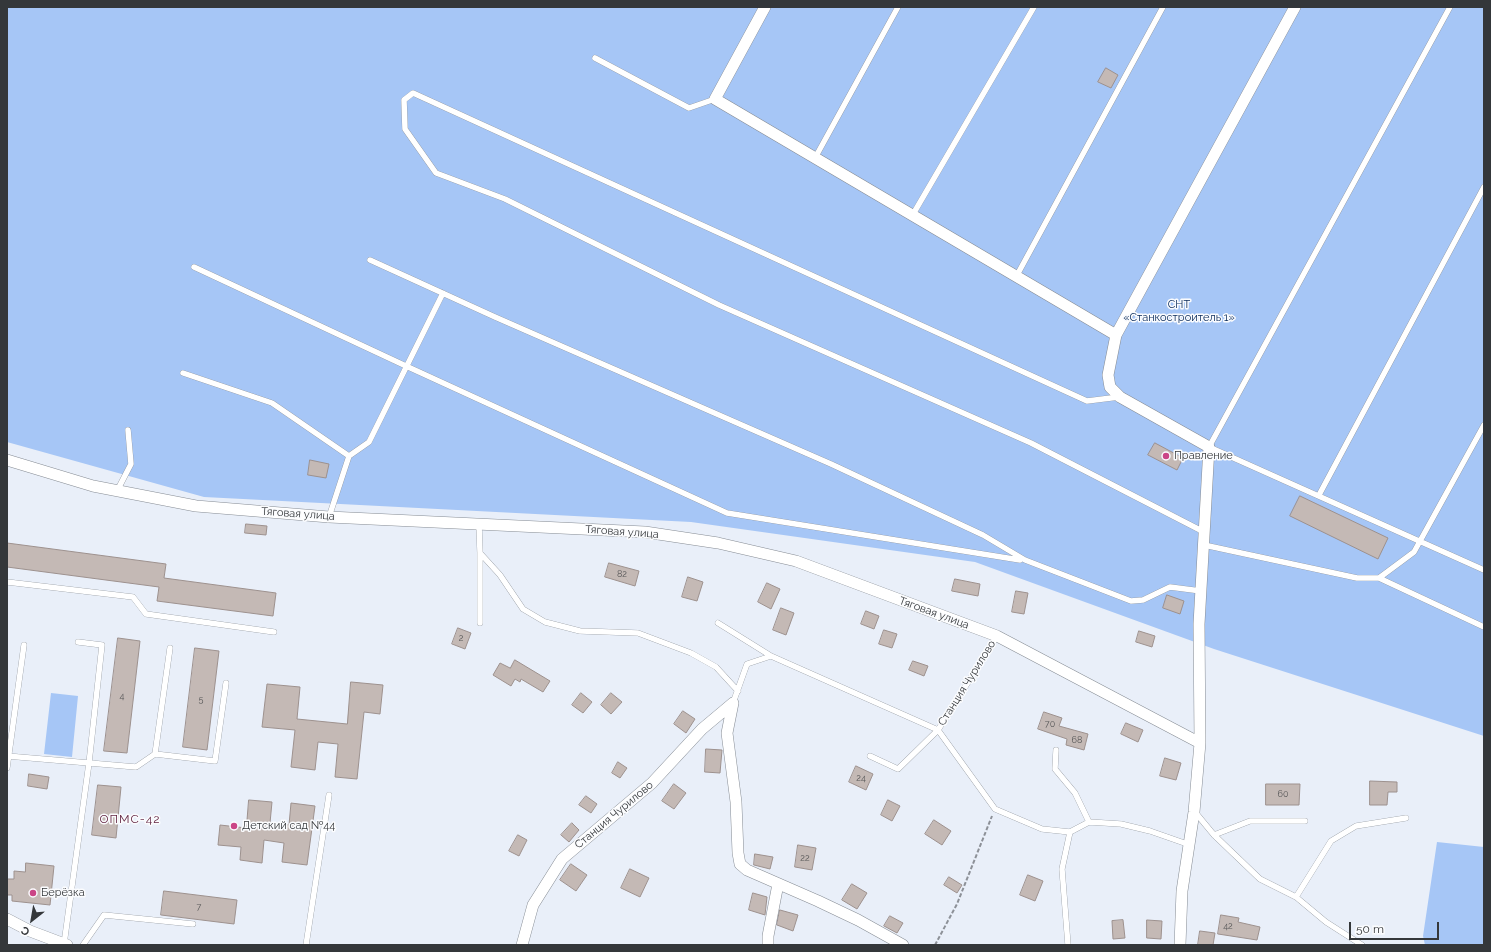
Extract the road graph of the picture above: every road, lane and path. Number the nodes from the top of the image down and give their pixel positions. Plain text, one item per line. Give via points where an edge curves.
1 (765, 7) edge
2 (898, 7) edge
3 (1034, 7) edge
4 (1163, 7) edge
5 (1295, 7) edge
6 (1450, 7) edge
7 (596, 58) dead end
8 (715, 99) junction
9 (815, 158) junction
10 (1484, 188) edge
11 (912, 216) junction
12 (370, 260) dead end
13 (194, 267) dead end
14 (1016, 276) junction
15 (442, 293) junction
16 (1116, 335) junction
17 (406, 366) junction
18 (183, 373) dead end
19 (1120, 397) junction
20 (1484, 425) edge
21 (128, 430) dead end
22 (1209, 447) junction
23 (349, 456) junction
24 (7, 460) edge
25 (118, 491) junction
26 (1319, 495) junction
27 (329, 517) junction
28 (479, 523) junction
29 (1204, 532) junction
30 (1421, 540) junction
31 (1204, 545) junction
32 (480, 553) junction
33 (1025, 560) junction
34 (1484, 570) edge
35 (1379, 578) junction
36 (7, 582) edge
37 (1201, 591) junction
38 (480, 623) dead end
39 (718, 623) dead end
40 (1484, 627) edge
41 (274, 632) dead end
42 (997, 636) junction
43 (78, 642) dead end
44 (24, 645) dead end
45 (170, 648) dead end
46 (771, 656) junction
47 (226, 683) dead end
48 (738, 691) junction
49 (733, 703) junction
50 (938, 730) junction
51 (1200, 743) junction
52 (1056, 750) dead end
53 (154, 754) junction
54 (8, 756) edge
55 (870, 756) dead end
56 (89, 763) junction
57 (7, 768) edge
58 (329, 795) dead end
59 (995, 809) junction
60 (1194, 812) junction
61 (1406, 818) dead end
62 (1089, 822) junction
63 (1305, 822) dead end
64 (1070, 832) junction
65 (1214, 836) junction
66 (1190, 845) junction
67 (778, 884) junction
68 (1296, 897) junction
69 (7, 919) edge
70 (193, 924) dead end
71 (66, 944) edge
72 (83, 945) edge
73 (306, 945) edge
74 (522, 945) edge
75 (768, 945) edge
76 (903, 945) edge
77 (935, 945) edge
78 (1068, 945) edge
79 (1180, 945) edge
80 (1362, 945) edge

1 - 8 street
2 - 9 lane
3 - 11 lane
4 - 14 lane
5 - 16 street
6 - 22 lane
7 - 8 lane via 689,108
8 - 9 street
9 - 11 street
10 - 26 lane
11 - 14 street
12 - 15 lane
13 - 17 lane
14 - 16 street
15 - 17 lane
15 - 33 lane via 838,467 983,535
16 - 19 street via 1108,375 1110,387
17 - 23 lane via 369,442
17 - 33 lane via 727,513
18 - 23 lane via 272,403
19 - 22 street
19 - 29 lane via 1087,401 413,94 404,100 405,129 436,173 505,199 720,305 1031,443
20 - 30 lane
21 - 25 lane via 131,464
22 - 26 lane
22 - 29 street
23 - 27 lane
24 - 25 street, Тяговая улица
25 - 27 street, Тяговая улица via 196,506
26 - 30 lane
27 - 28 street, Тяговая улица
28 - 32 lane
28 - 42 street, Тяговая улица via 645,532 718,543 796,561
29 - 31 street
30 - 34 lane
30 - 35 lane via 1414,552
31 - 35 lane via 1357,578
31 - 37 street
32 - 38 lane
32 - 48 lane via 500,575 523,609 545,622 580,631 638,633 692,653 716,667
33 - 37 lane via 1131,601 1143,600 1170,588
35 - 40 lane
36 - 41 lane via 133,597 146,614
37 - 51 street
39 - 46 lane
42 - 50 lane, Станция Чурилово
42 - 51 street, Тяговая улица
43 - 56 lane via 102,645
44 - 54 lane
45 - 53 lane
46 - 48 lane, Станция Чурилово via 747,664
46 - 50 lane, Станция Чурилово
47 - 53 lane via 215,762
48 - 49 lane, Станция Чурилово
49 - 67 street, Станция Чурилово via 727,733 736,802 740,864 747,870
49 - 74 street, Станция Чурилово via 702,730 652,783 562,859 533,905
50 - 55 lane, Станция Чурилово via 898,769
50 - 59 lane, Станция Чурилово
51 - 60 street
52 - 62 lane via 1055,769 1074,793
53 - 56 lane via 136,767
54 - 56 lane
54 - 57 lane
56 - 71 lane
58 - 73 lane
59 - 64 lane via 1042,829
59 - 77 path via 957,904
60 - 65 lane
60 - 66 street
61 - 68 lane via 1356,826 1331,841
62 - 64 lane
62 - 66 lane via 1121,824
63 - 65 lane via 1250,821
64 - 78 lane via 1062,869
65 - 68 lane via 1260,879
66 - 79 street via 1182,891
67 - 75 street
67 - 76 street, Станция Чурилово via 858,920
68 - 80 lane via 1326,922
69 - 71 street via 30,931
70 - 72 lane via 104,915

